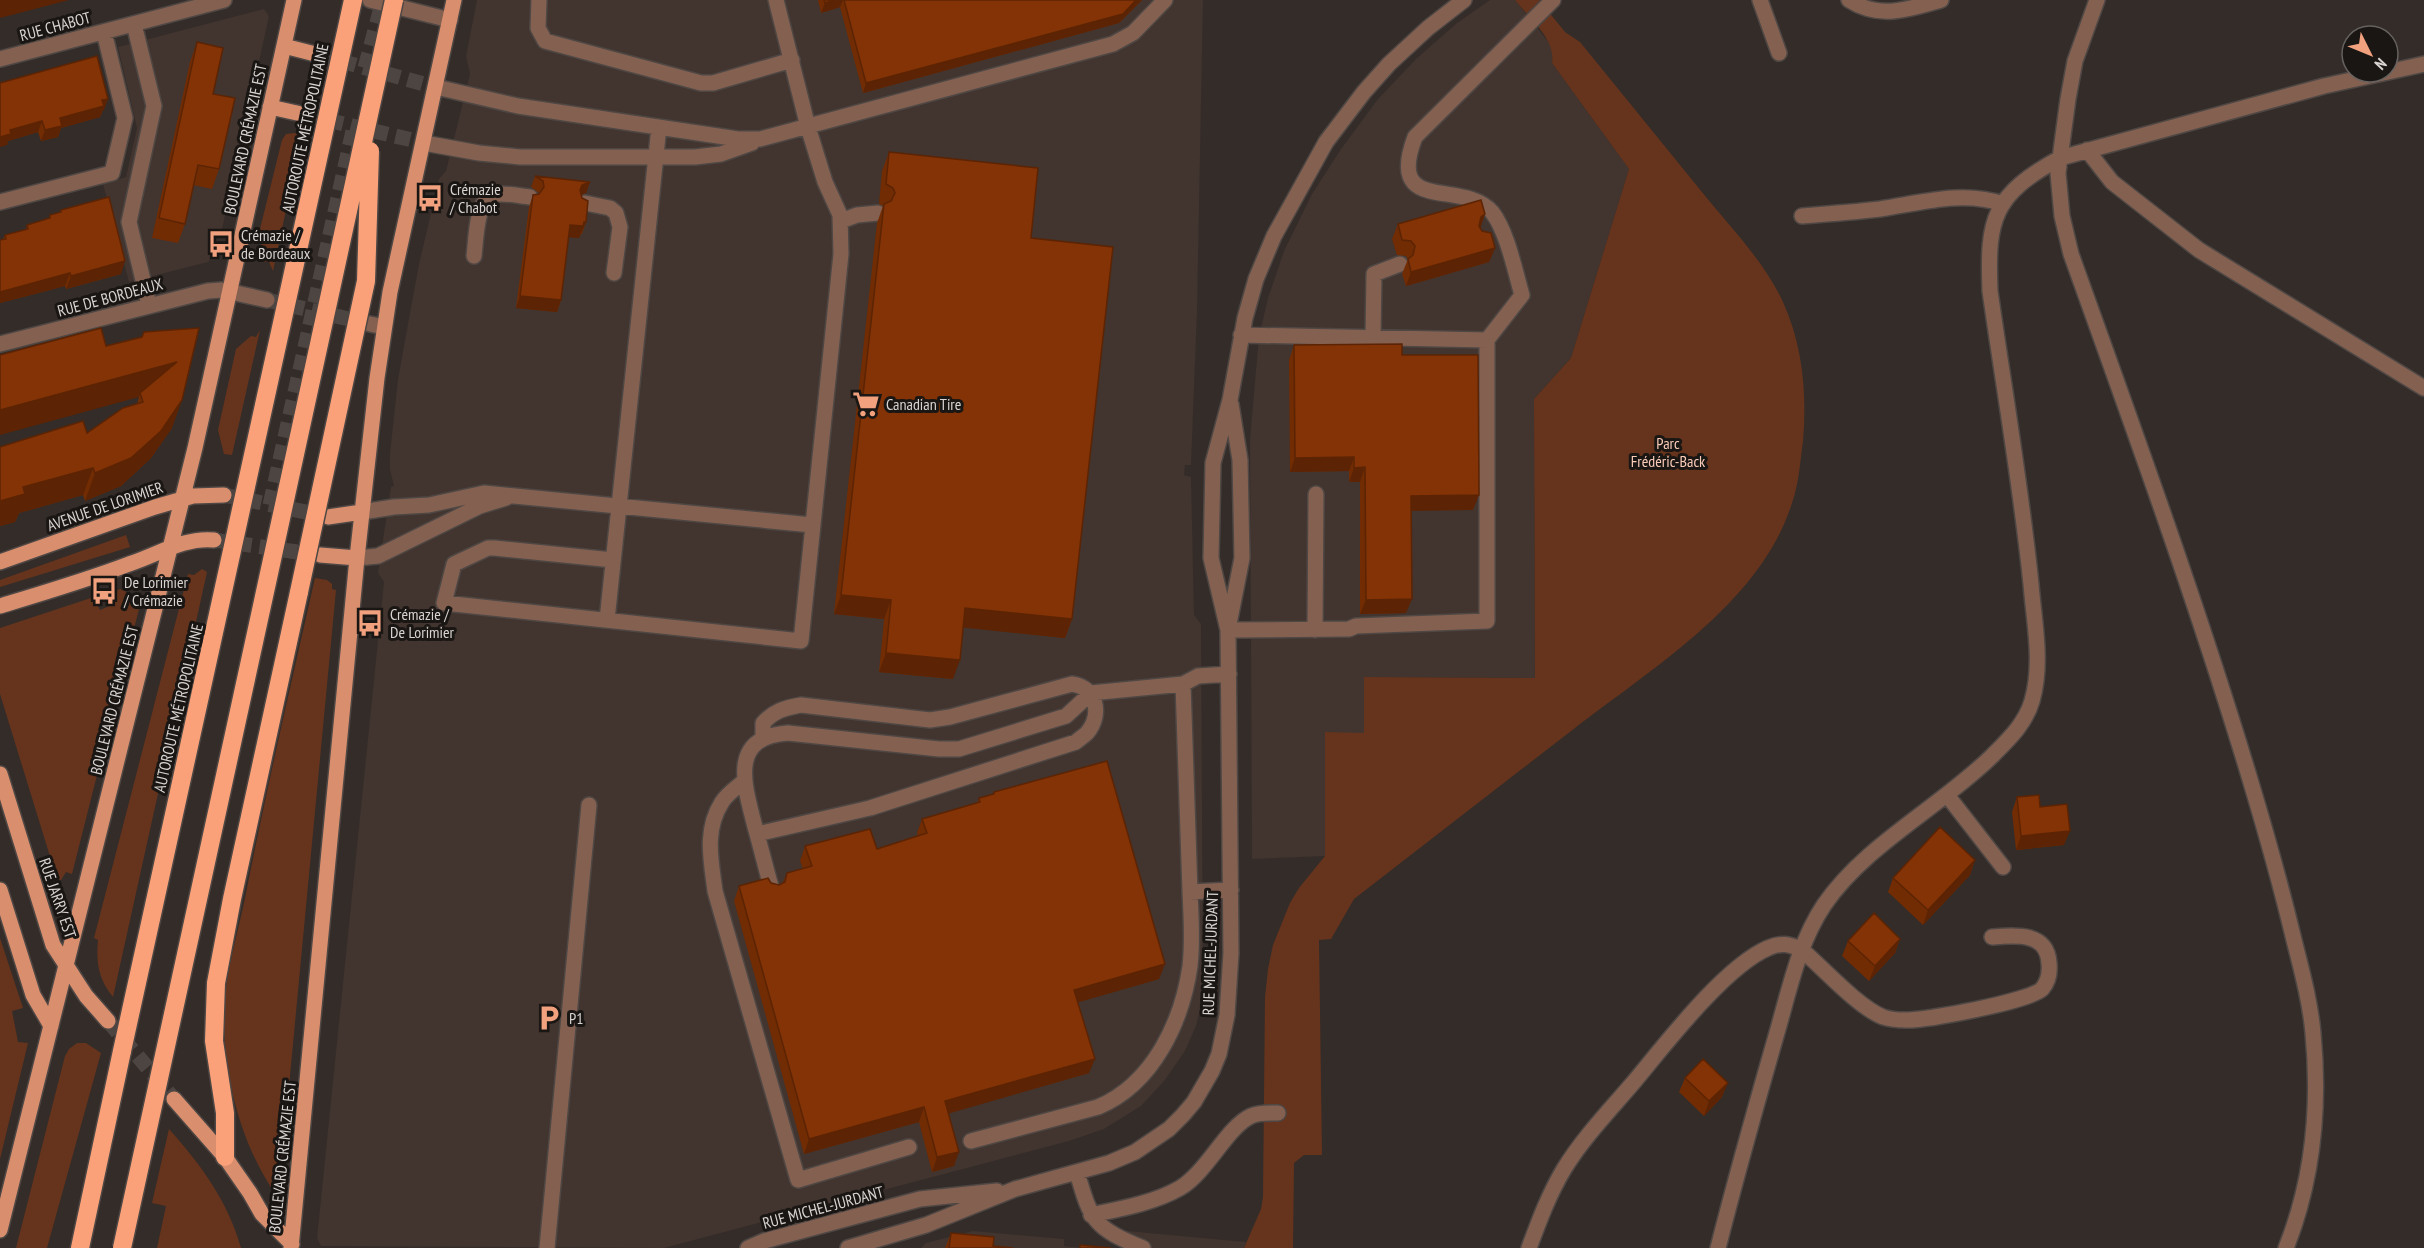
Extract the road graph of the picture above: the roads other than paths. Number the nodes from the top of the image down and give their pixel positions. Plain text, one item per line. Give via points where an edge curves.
1 (224, 0) edge
2 (294, 0) edge
3 (353, 0) edge
4 (370, 0) edge
5 (394, 0) edge
6 (454, 0) edge
7 (540, 0) edge
8 (776, 0) edge
9 (1165, 0) edge
10 (1464, 0) edge
11 (1554, 0) edge
12 (1760, 0) edge
13 (1850, 0) edge
14 (1941, 0) edge
15 (2097, 0) edge
16 (450, 20) junction
17 (134, 24) junction
18 (104, 32) junction
19 (284, 46) junction
20 (1779, 53) dead end
21 (319, 56) tunnel mouth
22 (0, 59) edge
23 (792, 60) junction
24 (2424, 64) edge
25 (2400, 69) edge
26 (2340, 82) edge
27 (430, 85) junction
28 (372, 104) junction
29 (270, 107) junction
30 (306, 115) tunnel mouth
31 (659, 127) junction
32 (808, 127) junction
33 (760, 139) junction
34 (418, 141) junction
35 (2087, 150) junction
36 (655, 157) junction
37 (2060, 158) junction
38 (530, 197) edge
39 (0, 202) edge
40 (585, 203) edge
41 (2003, 204) junction
42 (878, 213) dead end
43 (1802, 216) dead end
44 (841, 221) junction
45 (474, 256) dead end
46 (1400, 264) dead end
47 (614, 273) dead end
48 (230, 292) junction
49 (267, 300) tunnel mouth
50 (149, 305) junction
51 (1241, 335) junction
52 (1373, 338) junction
53 (1487, 340) junction
54 (0, 344) edge
55 (2424, 388) edge
56 (1230, 400) junction
57 (1316, 494) dead end
58 (224, 495) tunnel mouth
59 (520, 496) junction
60 (182, 499) junction
61 (619, 506) junction
62 (362, 512) junction
63 (328, 517) tunnel mouth
64 (813, 525) junction
65 (214, 540) tunnel mouth
66 (171, 548) junction
67 (320, 555) tunnel mouth
68 (357, 558) junction
69 (613, 560) junction
70 (0, 562) edge
71 (0, 606) edge
72 (607, 620) junction
73 (1228, 630) junction
74 (1315, 630) junction
75 (1228, 674) junction
76 (1183, 684) junction
77 (1091, 693) junction
78 (763, 738) junction
79 (0, 774) edge
80 (743, 782) junction
81 (1947, 795) junction
82 (589, 805) dead end
83 (757, 834) junction
84 (2003, 867) dead end
85 (0, 890) edge
86 (772, 890) edge
87 (1230, 890) junction
88 (1190, 892) junction
89 (1992, 937) dead end
90 (1802, 950) junction
91 (67, 969) junction
92 (108, 1021) tunnel mouth
93 (51, 1026) junction
94 (174, 1099) tunnel mouth
95 (1278, 1113) dead end
96 (971, 1141) dead end
97 (909, 1147) dead end
98 (225, 1156) junction
99 (1077, 1172) junction
100 (1015, 1189) junction
101 (879, 1210) junction
102 (1091, 1215) junction
103 (0, 1230) edge
104 (884, 1238) junction
105 (291, 1246) edge
106 (80, 1248) edge
107 (122, 1248) edge
108 (547, 1248) edge
109 (748, 1248) edge
110 (848, 1248) edge
111 (1143, 1248) edge
112 (1529, 1248) edge
113 (1718, 1248) edge
114 (2286, 1248) edge

1 - 17 street, RUE CHABOT
2 - 19 main road, BOULEVARD CRÉMAZIE EST
3 - 106 highway, AUTOROUTE MÉTROPOLITAINE, bridge
4 - 16 street
5 - 28 highway, bridge
6 - 16 main road, BOULEVARD CRÉMAZIE EST
7 - 23 street via 538,28 545,41 701,83 714,83
8 - 23 street
9 - 32 street via 1133,33 1113,44
10 - 51 street via 1389,64 1326,142 1265,255
11 - 53 street via 1415,136 1408,154 1408,172 1416,183 1429,192 1471,198 1493,213 1503,232 1522,295
12 - 20 street
13 - 14 street via 1871,11 1886,13
15 - 37 street via 2075,61
16 - 27 main road, BOULEVARD CRÉMAZIE EST
17 - 18 street, RUE CHABOT
17 - 50 street via 154,106 129,222
18 - 22 street, RUE CHABOT
18 - 39 street via 124,118 112,173
19 - 21 main road
19 - 29 main road, BOULEVARD CRÉMAZIE EST
23 - 32 street
24 - 25 street
26 - 35 street
27 - 31 street via 518,106
27 - 34 main road, BOULEVARD CRÉMAZIE EST
28 - 98 highway, bridge via 366,281 216,983 214,1041 225,1113
28 - 107 highway, bridge
29 - 30 main road
29 - 48 main road, BOULEVARD CRÉMAZIE EST
31 - 33 street via 738,140
31 - 36 street
32 - 33 street
32 - 44 street
33 - 36 street via 714,155
34 - 36 street via 520,157
34 - 62 main road, BOULEVARD CRÉMAZIE EST via 377,326
35 - 37 street
35 - 55 street via 2112,182 2199,250
36 - 61 street
37 - 41 street via 2032,173
37 - 114 street via 2062,216 2071,254 2199,617 2276,863 2305,985 2313,1032 2316,1114 2304,1188
38 - 45 street via 493,195 484,201
40 - 47 street via 610,208 619,221
41 - 43 street via 1959,197
41 - 81 street via 1992,223 1988,253 1990,291 2025,528 2037,678 2019,728
42 - 44 street
44 - 64 street via 841,254
46 - 52 street via 1374,274
48 - 49 street, RUE DE BORDEAUX
48 - 50 street, RUE DE BORDEAUX via 198,292
48 - 60 main road, BOULEVARD CRÉMAZIE EST
50 - 54 street, RUE DE BORDEAUX
51 - 52 street
51 - 56 street
52 - 53 street
53 - 74 street via 1487,621
56 - 73 street via 1240,460 1242,558
56 - 73 street via 1212,463 1211,558
57 - 74 street
58 - 60 main road, AVENUE DE LORIMIER
59 - 61 street
59 - 62 street via 473,494 429,506
59 - 68 street via 480,506 378,556
60 - 66 main road, BOULEVARD CRÉMAZIE EST
60 - 70 main road, AVENUE DE LORIMIER
61 - 64 street
61 - 69 street
62 - 63 main road
62 - 68 main road, BOULEVARD CRÉMAZIE EST
64 - 72 street via 801,641
65 - 66 main road via 193,540
66 - 71 main road
66 - 91 main road, BOULEVARD CRÉMAZIE EST
67 - 68 main road
68 - 105 main road, BOULEVARD CRÉMAZIE EST
69 - 72 street
69 - 72 street via 488,548 454,564 444,603
73 - 74 street
73 - 75 street, RUE MICHEL-JURDANT
75 - 76 street via 1198,676
75 - 87 street, RUE MICHEL-JURDANT
76 - 77 street
76 - 88 street
77 - 78 street via 1066,716 959,749 788,733
77 - 78 street via 1082,685 1072,684 930,720 801,705 771,714 763,723
77 - 83 street via 1096,709 1094,721 1076,742 870,808
78 - 80 street via 747,757
79 - 91 main road, RUE JARRY EST via 49,934
80 - 83 street
80 - 97 street via 723,800 710,834 709,850 715,891 798,1180
81 - 84 street
81 - 90 street via 1846,880 1824,904
82 - 108 street
83 - 86 street
85 - 93 main road via 33,995
87 - 88 street
87 - 99 street, RUE MICHEL-JURDANT via 1227,1016 1219,1054 1205,1085 1183,1115 1152,1142 1109,1163
88 - 96 street via 1190,966 1183,996 1162,1047 1139,1080 1098,1107
89 - 90 street via 2024,936 2039,940 2048,952 2049,965 2048,979 2041,989 2025,998 1904,1021 1867,1008
90 - 112 street via 1779,944 1766,949 1742,965 1681,1026 1592,1129 1549,1196
90 - 113 street
91 - 92 main road, RUE JARRY EST
91 - 93 main road, BOULEVARD CRÉMAZIE EST
93 - 103 main road, BOULEVARD CRÉMAZIE EST
94 - 98 main road
95 - 102 street via 1245,1119 1201,1171 1180,1188
98 - 105 main road via 262,1214
99 - 100 street, RUE MICHEL-JURDANT
99 - 102 street
100 - 101 street, RUE MICHEL-JURDANT via 920,1199
100 - 104 street, RUE MICHEL-JURDANT
101 - 104 street via 888,1220
101 - 109 street, RUE MICHEL-JURDANT
102 - 111 street via 1107,1231
104 - 110 street, RUE MICHEL-JURDANT

